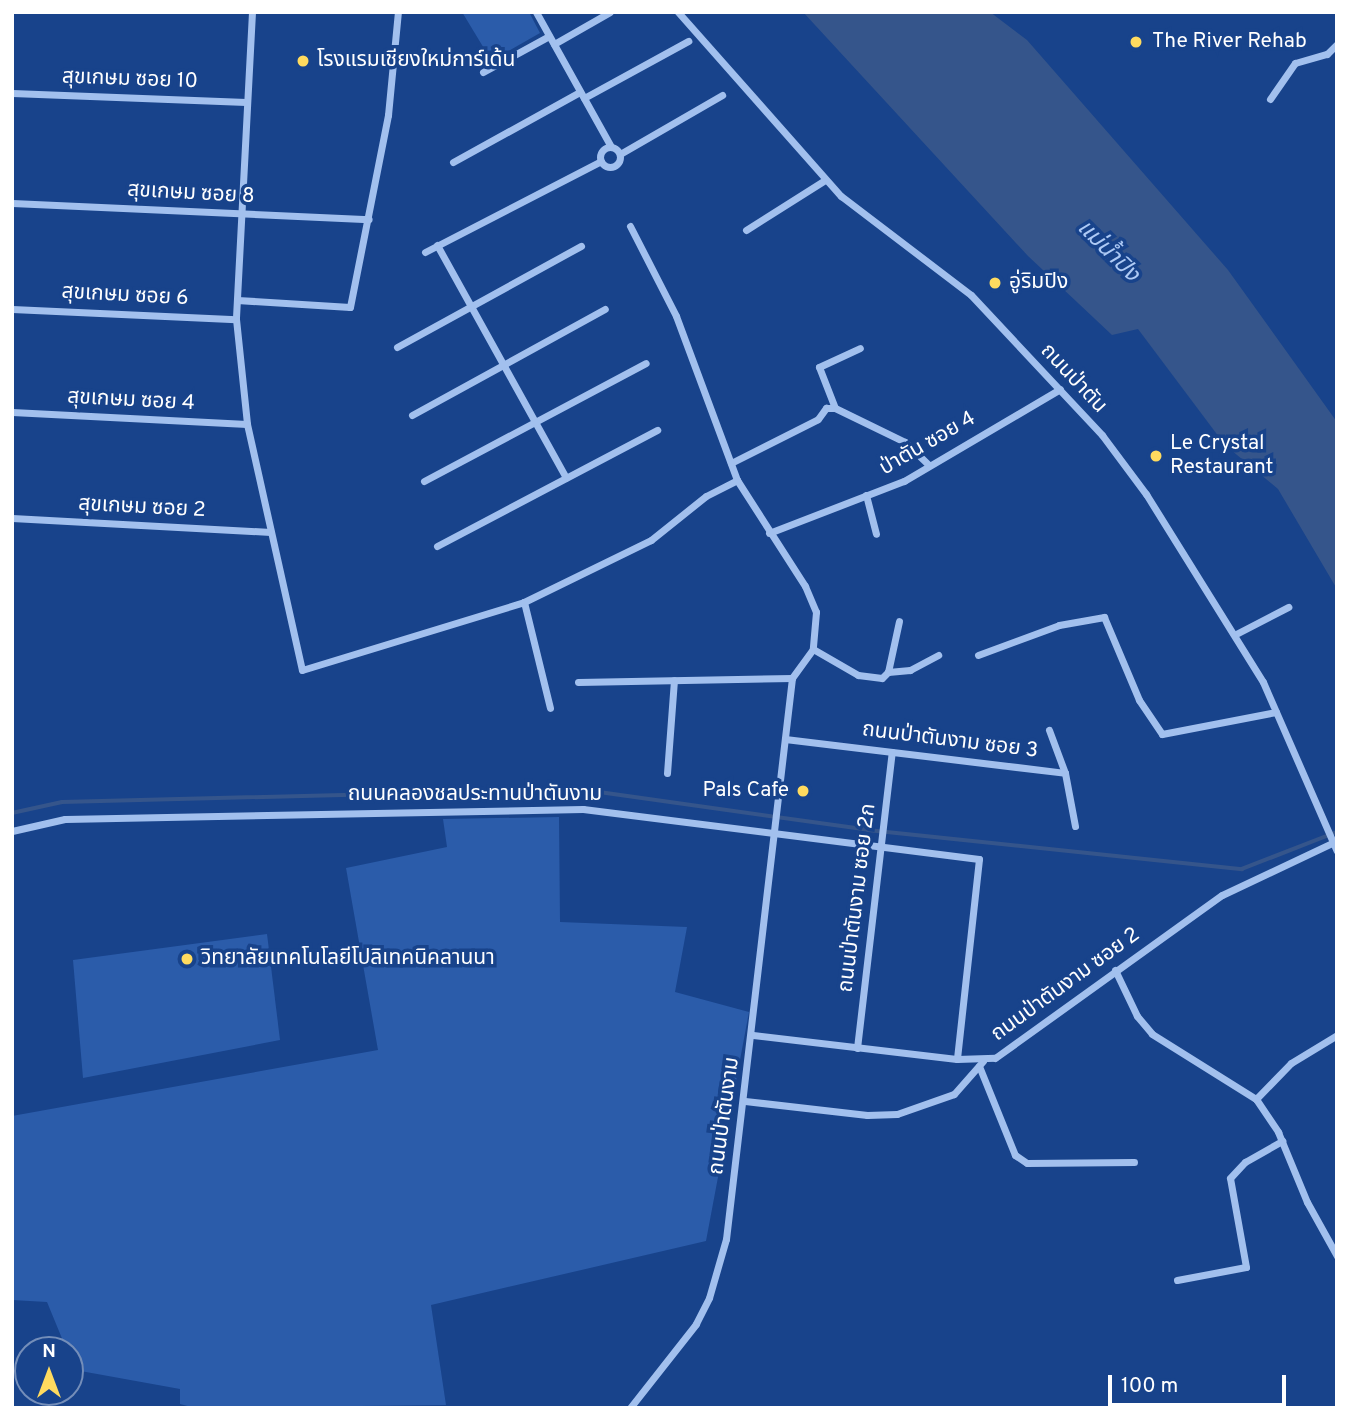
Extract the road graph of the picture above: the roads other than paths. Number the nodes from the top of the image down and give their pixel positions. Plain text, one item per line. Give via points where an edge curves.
1 (252, 12) edge
2 (398, 12) edge
3 (536, 12) edge
4 (610, 12) edge
5 (678, 12) edge
6 (549, 36) junction
7 (688, 41) dead end
8 (554, 44) junction
9 (1337, 44) edge
10 (483, 72) dead end
11 (12, 93) edge
12 (582, 95) junction
13 (722, 95) dead end
14 (1270, 99) dead end
15 (246, 102) junction
16 (611, 147) junction
17 (620, 154) junction
18 (601, 161) junction
19 (453, 162) dead end
20 (825, 180) junction
21 (12, 203) edge
22 (240, 213) junction
23 (369, 219) junction
24 (630, 226) dead end
25 (746, 230) dead end
26 (438, 245) junction
27 (581, 246) dead end
28 (425, 252) dead end
29 (237, 300) junction
30 (471, 306) junction
31 (12, 309) edge
32 (605, 309) dead end
33 (236, 319) junction
34 (397, 347) dead end
35 (860, 348) dead end
36 (646, 363) dead end
37 (503, 365) junction
38 (1060, 389) junction
39 (835, 408) junction
40 (12, 412) edge
41 (412, 415) dead end
42 (535, 422) junction
43 (247, 424) junction
44 (657, 430) dead end
45 (731, 463) junction
46 (928, 464) junction
47 (566, 478) junction
48 (737, 480) junction
49 (424, 481) dead end
50 (866, 495) junction
51 (12, 518) edge
52 (271, 532) junction
53 (769, 533) junction
54 (876, 534) dead end
55 (437, 546) dead end
56 (524, 602) junction
57 (1288, 607) dead end
58 (899, 621) dead end
59 (1236, 634) junction
60 (813, 649) junction
61 (938, 655) dead end
62 (978, 655) dead end
63 (888, 672) junction
64 (792, 678) junction
65 (674, 680) junction
66 (578, 682) dead end
67 (550, 708) dead end
68 (1276, 712) junction
69 (1049, 730) dead end
70 (785, 739) junction
71 (891, 752) junction
72 (667, 773) dead end
73 (1065, 773) junction
74 (1075, 826) dead end
75 (12, 831) edge
76 (776, 831) junction
77 (1332, 843) junction
78 (883, 846) junction
79 (1337, 851) edge
80 (1115, 971) junction
81 (753, 1035) junction
82 (1337, 1035) edge
83 (857, 1048) junction
84 (957, 1059) junction
85 (981, 1063) junction
86 (1256, 1099) junction
87 (745, 1101) junction
88 (1282, 1141) junction
89 (1134, 1162) dead end
90 (1337, 1256) edge
91 (1177, 1280) dead end
92 (631, 1408) edge

1 - 15 street
2 - 23 street via 388,116
3 - 6 street
4 - 8 street
5 - 20 street, ถนนป่าตัน
6 - 8 street
6 - 10 street
7 - 12 street
8 - 12 street
9 - 14 street via 1326,54 1295,63
11 - 15 street, สุขเกษม ซอย 10
12 - 16 street
12 - 19 street
13 - 17 street
15 - 22 street
16 - 17 street
16 - 18 street via 601,153
17 - 18 street via 612,167
18 - 26 street
20 - 25 street
20 - 38 street, ถนนป่าตัน via 971,295
21 - 22 street, สุขเกษม ซอย 8
22 - 23 street, สุขเกษม ซอย 8
22 - 29 street
23 - 29 street via 350,307
24 - 45 street via 676,316
26 - 28 street
26 - 30 street
27 - 30 street
29 - 33 street
30 - 34 street
30 - 37 street
31 - 33 street, สุขเกษม ซอย 6
32 - 37 street
33 - 43 street
35 - 39 street via 819,367
36 - 42 street
37 - 41 street
37 - 42 street
38 - 46 street, ป่าตัน ซอย 4
38 - 59 street, ถนนป่าตัน via 1146,494
39 - 45 street via 826,408 818,419
39 - 46 street via 905,442
40 - 43 street, สุขเกษม ซอย 4
42 - 47 street
42 - 49 street
43 - 52 street
44 - 47 street
45 - 48 street
46 - 50 street, ป่าตัน ซอย 4 via 904,481
47 - 55 street
48 - 53 street
48 - 56 street via 706,496 652,540
50 - 53 street, ป่าตัน ซอย 4
50 - 54 street
51 - 52 street, สุขเกษม ซอย 2
52 - 56 street via 302,670
53 - 60 street via 805,586 816,612
56 - 67 street
57 - 59 street
58 - 63 street
59 - 68 street, ถนนป่าตัน
60 - 63 street via 871,680
60 - 64 street
61 - 63 street via 910,670
62 - 68 street via 1059,625 1104,617 1139,700 1162,734
64 - 65 street
64 - 70 street, ถนนป่าตันงาม
65 - 66 street
65 - 72 street
68 - 77 street, ถนนป่าตัน
69 - 73 street, ถนนป่าตันงาม ซอย 3
70 - 71 street, ถนนป่าตันงาม ซอย 3
70 - 76 street, ถนนป่าตันงาม
71 - 73 street, ถนนป่าตันงาม ซอย 3
71 - 78 street, ถนนป่าตันงาม ซอย 2ก
73 - 74 street
75 - 76 street, ถนนคลองชลประทานป่าตันงาม via 65,820 583,809
76 - 78 street, ถนนคลองชลประทานป่าตันงาม
76 - 81 street, ถนนป่าตันงาม
77 - 79 street, ถนนป่าตัน
77 - 80 street, ถนนป่าตันงาม ซอย 2 via 1222,895
78 - 83 street, ถนนป่าตันงาม ซอย 2ก
78 - 84 street, ถนนคลองชลประทานป่าตันงาม via 979,859
80 - 85 street, ถนนป่าตันงาม ซอย 2 via 1008,1050
80 - 86 street via 1137,1016 1153,1034
81 - 83 street, ถนนป่าตันงาม ซอย 2
81 - 87 street, ถนนป่าตันงาม
82 - 86 street via 1291,1063
83 - 84 street, ถนนป่าตันงาม ซอย 2
84 - 85 street, ถนนป่าตันงาม ซอย 2
85 - 87 street via 954,1094 897,1114 867,1115
85 - 89 street via 1015,1155 1027,1163
86 - 88 street
87 - 92 street, ถนนป่าตันงาม via 726,1239 709,1298 696,1324
88 - 90 street via 1307,1202
88 - 91 street via 1245,1162 1230,1178 1245,1267

